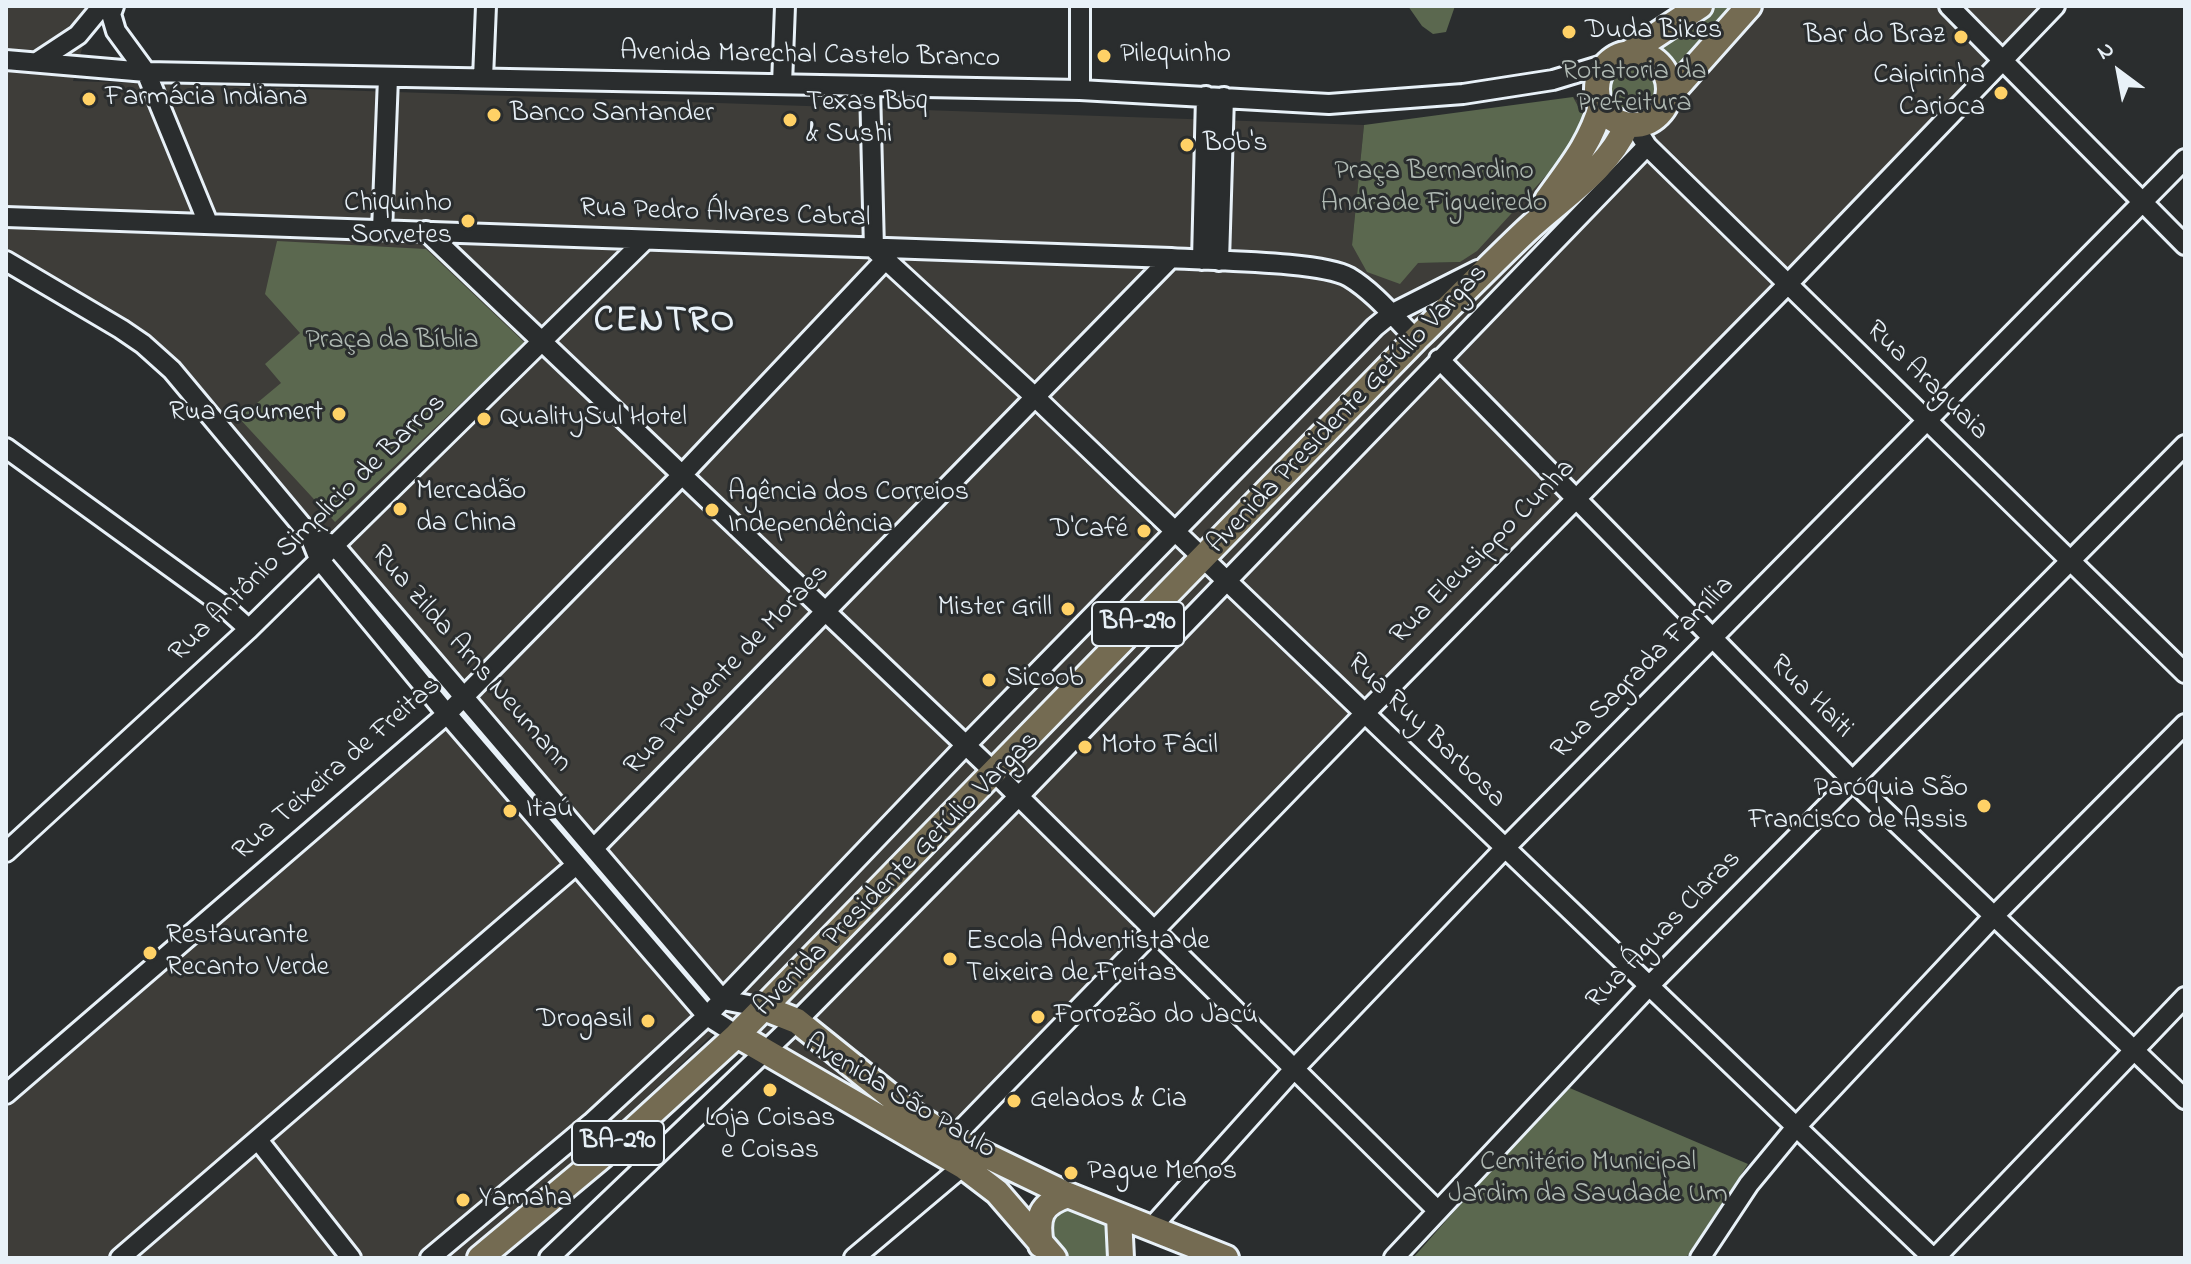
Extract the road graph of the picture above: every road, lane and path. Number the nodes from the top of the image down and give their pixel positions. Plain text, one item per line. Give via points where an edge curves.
1 (102, 6) edge
2 (114, 6) edge
3 (486, 6) edge
4 (785, 6) edge
5 (1080, 6) edge
6 (1700, 6) edge
7 (1749, 6) edge
8 (1949, 6) edge
9 (2055, 6) edge
10 (1619, 58) junction
11 (6, 60) edge
12 (2003, 61) junction
13 (37, 62) junction
14 (146, 72) junction
15 (388, 78) junction
16 (483, 78) junction
17 (782, 84) junction
18 (870, 87) junction
19 (1080, 90) junction
20 (1215, 96) junction
21 (1668, 97) junction
22 (1601, 106) junction
23 (1636, 132) junction
24 (2185, 159) edge
25 (2143, 203) junction
26 (6, 217) edge
27 (208, 223) junction
28 (1528, 229) junction
29 (382, 230) junction
30 (426, 231) junction
31 (645, 240) junction
32 (2185, 245) edge
33 (880, 254) junction
34 (1171, 258) junction
35 (6, 261) edge
36 (1211, 261) junction
37 (1496, 261) junction
38 (1787, 285) junction
39 (1391, 314) junction
40 (1475, 322) junction
41 (1416, 339) junction
42 (542, 341) junction
43 (1439, 359) junction
44 (1035, 397) junction
45 (1926, 421) junction
46 (2185, 445) edge
47 (6, 448) edge
48 (681, 476) junction
49 (1577, 500) junction
50 (1174, 530) junction
51 (309, 534) junction
52 (334, 545) junction
53 (1202, 558) junction
54 (319, 559) junction
55 (2069, 560) junction
56 (1225, 580) junction
57 (824, 611) junction
58 (249, 629) junction
59 (1713, 640) junction
60 (2185, 673) edge
61 (465, 697) junction
62 (1366, 712) junction
63 (447, 714) junction
64 (2185, 724) edge
65 (965, 746) junction
66 (994, 772) junction
67 (1852, 780) junction
68 (1018, 797) junction
69 (594, 848) junction
70 (1505, 848) junction
71 (6, 852) edge
72 (576, 865) junction
73 (1993, 917) junction
74 (1154, 931) junction
75 (1649, 986) junction
76 (2185, 997) edge
77 (723, 1000) junction
78 (764, 1008) junction
79 (707, 1016) junction
80 (797, 1021) junction
81 (737, 1035) junction
82 (2132, 1050) junction
83 (764, 1053) junction
84 (1294, 1069) junction
85 (6, 1094) edge
86 (2185, 1099) edge
87 (1796, 1127) junction
88 (952, 1139) junction
89 (258, 1140) junction
90 (963, 1166) junction
91 (1068, 1195) junction
92 (1438, 1211) junction
93 (1119, 1216) junction
94 (1151, 1228) junction
95 (1048, 1254) edge
96 (120, 1258) edge
97 (351, 1258) edge
98 (430, 1258) edge
99 (480, 1258) edge
100 (549, 1258) edge
101 (854, 1258) edge
102 (1121, 1258) edge
103 (1226, 1258) edge
104 (1394, 1258) edge
105 (1700, 1258) edge
106 (1934, 1258) edge

1 - 13 street via 78,35
2 - 14 street via 116,31
3 - 16 street
4 - 17 street
5 - 19 street
6 - 10 main road
7 - 21 main road
8 - 12 street
9 - 12 street, Rua Eleusippo Cunha
10 - 20 street, Avenida Marechal Castelo Branco via 1553,80 1463,94 1329,104
10 - 21 main road via 1643,54 1655,60 1669,83
10 - 22 main road via 1601,72
11 - 13 street, Avenida Marechal Castelo Branco
12 - 25 street
12 - 38 street, Rua Eleusippo Cunha
13 - 14 street, Avenida Marechal Castelo Branco
14 - 15 street, Avenida Marechal Castelo Branco
14 - 27 street
15 - 16 street, Avenida Marechal Castelo Branco
15 - 29 street
16 - 17 street, Avenida Marechal Castelo Branco
17 - 18 street, Avenida Marechal Castelo Branco
18 - 19 street, Avenida Marechal Castelo Branco
18 - 33 street
19 - 20 street, Avenida Marechal Castelo Branco
20 - 36 street
21 - 23 main road via 1663,110
22 - 23 main road
22 - 28 main road, Avenida Presidente Getúlio Vargas / BA-290 via 1587,146
23 - 28 main road, Avenida Presidente Getúlio Vargas / BA-290
23 - 38 street, Rua Araguaia
23 - 40 street, Avenida Presidente Getúlio Vargas
24 - 25 street, Rua Sagrada Família
25 - 32 street
25 - 45 street, Rua Sagrada Família
26 - 27 street, Rua Pedro Álvares Cabral
27 - 29 street, Rua Pedro Álvares Cabral
28 - 37 main road, Avenida Presidente Getúlio Vargas / BA-290
29 - 30 street, Rua Pedro Álvares Cabral
30 - 31 street, Rua Pedro Álvares Cabral
30 - 42 street
31 - 33 street, Rua Pedro Álvares Cabral
31 - 42 street, Rua Antônio Simplicio de Barros
33 - 34 street, Rua Pedro Álvares Cabral
33 - 44 street, Rua Ruy Barbosa
33 - 48 street, Rua Teixeira de Freitas
34 - 36 street, Rua Pedro Álvares Cabral
34 - 44 street, Rua Prudente de Moraes
35 - 51 street via 121,329 172,370
36 - 39 street, Rua Pedro Álvares Cabral via 1335,272
37 - 39 street, Avenida Presidente Getúlio Vargas
37 - 40 street
37 - 41 main road, Avenida Presidente Getúlio Vargas / BA-290
38 - 45 street, Rua Araguaia
38 - 49 street, Rua Eleusippo Cunha
39 - 41 street, Rua Pedro Álvares Cabral
39 - 50 street, Avenida Presidente Getúlio Vargas
40 - 43 street, Avenida Presidente Getúlio Vargas
41 - 53 main road, Avenida Presidente Getúlio Vargas / BA-290
42 - 48 street
42 - 52 street, Rua Antônio Simplicio de Barros
43 - 49 street, Rua Haiti
43 - 56 street, Avenida Presidente Getúlio Vargas
44 - 50 street, Rua Ruy Barbosa
44 - 57 street, Rua Prudente de Moraes
45 - 55 street, Rua Araguaia
45 - 59 street, Rua Sagrada Família
46 - 55 street, Rua Águas Claras
47 - 58 street
48 - 57 street
48 - 61 street, Rua Teixeira de Freitas
49 - 59 street, Rua Haiti
49 - 62 street, Rua Eleusippo Cunha
50 - 53 street, Rua Ruy Barbosa
50 - 65 street, Avenida Presidente Getúlio Vargas
51 - 52 street
51 - 54 street, Rua Zilda Arns Neumann
52 - 54 street, Rua Antônio Simplicio de Barros
52 - 61 street, Rua Zilda Arns Neumann
53 - 56 street, Rua Ruy Barbosa
53 - 66 main road, Avenida Presidente Getúlio Vargas / BA-290
54 - 58 street, Rua Antônio Simplicio de Barros
54 - 63 street, Rua Zilda Arns Neumann
55 - 60 street, Rua Araguaia
55 - 67 street, Rua Águas Claras
56 - 62 street, Rua Ruy Barbosa
56 - 68 street, Avenida Presidente Getúlio Vargas
57 - 65 street
57 - 69 street, Rua Prudente de Moraes
58 - 71 street, Rua Antônio Simplicio de Barros
59 - 67 street, Rua Haiti
59 - 70 street, Rua Sagrada Família
61 - 63 street, Rua Teixeira de Freitas
61 - 69 street, Rua Zilda Arns Neumann
62 - 70 street, Rua Ruy Barbosa
62 - 74 street, Rua Eleusippo Cunha
63 - 72 street, Rua Zilda Arns Neumann
63 - 85 street, Rua Teixeira de Freitas
64 - 73 street
65 - 66 street
65 - 77 street, Avenida Presidente Getúlio Vargas
66 - 68 street
66 - 78 main road, Avenida Presidente Getúlio Vargas / BA-290
67 - 73 street, Rua Haiti
67 - 75 street, Rua Águas Claras
68 - 74 street
68 - 80 street, Avenida Presidente Getúlio Vargas
69 - 77 street, Rua Zilda Arns Neumann
70 - 75 street, Rua Ruy Barbosa
70 - 84 street, Rua Sagrada Família
72 - 79 street, Rua Zilda Arns Neumann
72 - 89 street
73 - 82 street, Rua Haiti
73 - 87 street
74 - 84 street
74 - 88 street, Rua Eleusippo Cunha
75 - 87 street, Rua Ruy Barbosa
75 - 92 street, Rua Águas Claras
76 - 82 street
77 - 78 street
77 - 79 street, Avenida Presidente Getúlio Vargas
78 - 80 main road, Avenida São Paulo
78 - 81 main road, Avenida Presidente Getúlio Vargas / BA-290
79 - 81 street, Rua Zilda Arns Neumann
79 - 98 street, Avenida Presidente Getúlio Vargas via 591,1123
80 - 83 street, Avenida Presidente Getúlio Vargas
80 - 88 main road, Avenida São Paulo
81 - 83 main road, Avenida São Paulo
81 - 99 main road, Avenida Presidente Getúlio Vargas / BA-290
82 - 86 street, Rua Haiti
82 - 106 street
83 - 90 main road, Avenida São Paulo
83 - 100 street, Avenida Presidente Getúlio Vargas
84 - 92 street
84 - 94 street, Rua Sagrada Família
87 - 105 street via 1749,1184
87 - 106 street, Rua Ruy Barbosa
88 - 91 main road, Avenida São Paulo
89 - 96 street
89 - 97 street
90 - 95 main road, Avenida São Paulo via 997,1192
90 - 101 street
91 - 93 main road, Avenida São Paulo
91 - 95 main road via 1054,1200 1041,1215 1038,1225
92 - 104 street, Rua Águas Claras
93 - 94 main road, Avenida São Paulo
93 - 102 main road
94 - 103 main road, Avenida São Paulo

